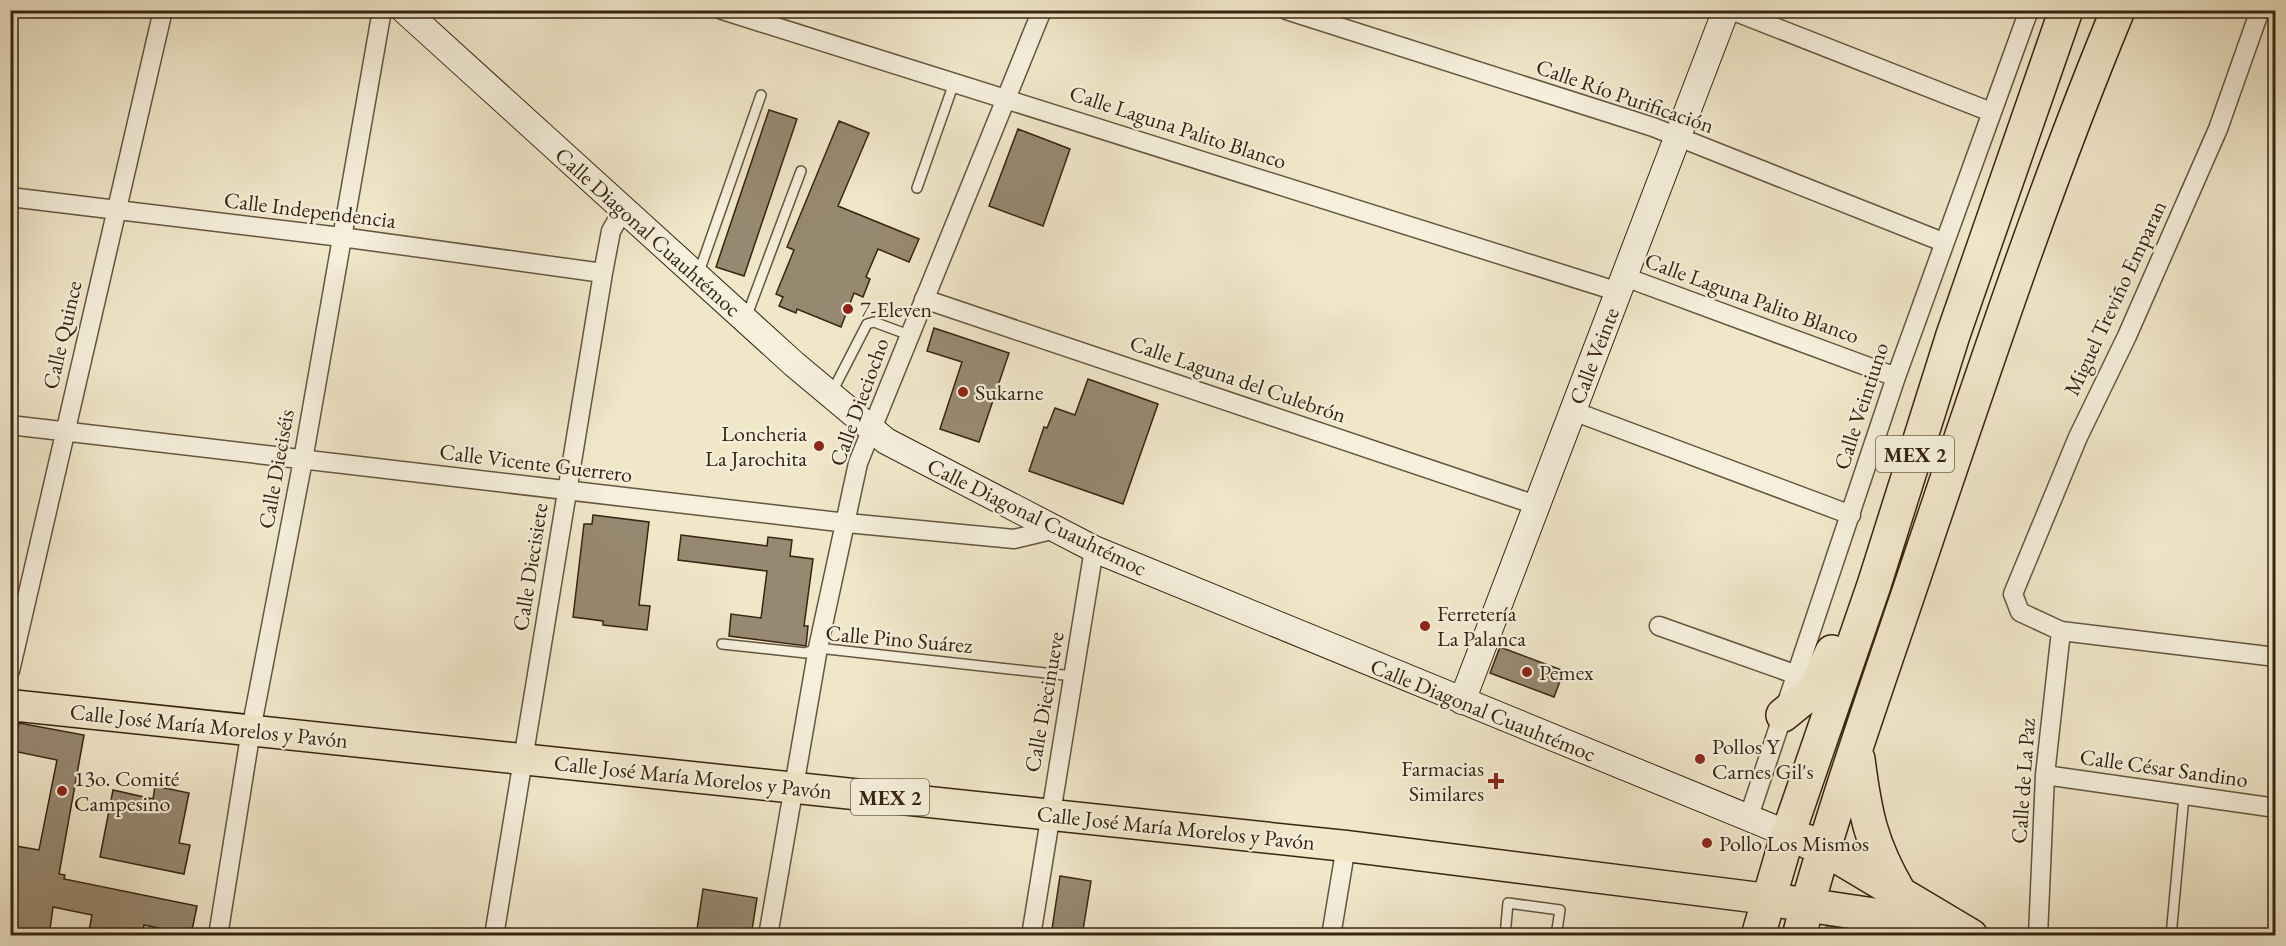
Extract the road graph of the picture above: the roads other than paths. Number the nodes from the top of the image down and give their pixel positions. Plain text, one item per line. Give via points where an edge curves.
1 (162, 10) edge
2 (382, 10) edge
3 (404, 10) edge
4 (722, 10) edge
5 (1042, 10) edge
6 (1286, 10) edge
7 (1726, 10) edge
8 (1731, 10) edge
9 (2029, 10) edge
10 (2066, 10) edge
11 (2118, 10) edge
12 (2260, 10) edge
13 (954, 82) junction
14 (761, 95) dead end
15 (1008, 98) junction
16 (1991, 112) junction
17 (1677, 137) junction
18 (801, 171) dead end
19 (917, 188) dead end
20 (10, 197) edge
21 (116, 210) junction
22 (623, 210) junction
23 (341, 237) junction
24 (1943, 242) junction
25 (603, 273) junction
26 (698, 277) junction
27 (1622, 284) junction
28 (924, 299) junction
29 (745, 320) junction
30 (909, 335) junction
31 (1896, 377) junction
32 (830, 396) junction
33 (1573, 411) junction
34 (10, 425) edge
35 (871, 429) junction
36 (64, 432) junction
37 (303, 460) junction
38 (566, 490) junction
39 (1536, 505) junction
40 (1851, 515) junction
41 (847, 523) junction
42 (1056, 529) junction
43 (1094, 549) junction
44 (1874, 585) junction
45 (1659, 626) dead end
46 (2061, 631) junction
47 (722, 644) dead end
48 (818, 648) junction
49 (2276, 657) edge
50 (10, 671) edge
51 (1797, 675) junction
52 (1073, 676) junction
53 (1462, 701) junction
54 (10, 705) edge
55 (1784, 715) junction
56 (250, 730) junction
57 (1857, 746) junction
58 (524, 759) junction
59 (2046, 775) junction
60 (795, 787) junction
61 (2184, 796) junction
62 (2276, 808) edge
63 (1050, 814) junction
64 (1748, 819) junction
65 (1788, 834) junction
66 (1346, 846) junction
67 (1825, 849) junction
68 (1900, 894) junction
69 (1768, 899) junction
70 (1803, 920) edge
71 (1963, 931) edge
72 (218, 936) edge
73 (494, 936) edge
74 (768, 936) edge
75 (1031, 936) edge
76 (1331, 936) edge
77 (1506, 936) edge
78 (1556, 936) edge
79 (1758, 936) edge
80 (2038, 936) edge
81 (2171, 936) edge

1 - 21 street, Calle Quince
2 - 23 street, Calle Dieciséis
3 - 22 main road, Calle Diagonal Cuauhtémoc
4 - 13 street, Calle Laguna Palito Blanco
5 - 15 street, Calle Dieciocho
6 - 17 street, Calle Río Purificación
7 - 17 main road, Calle Veinte
8 - 16 street
9 - 16 street, Calle Veintiuno
10 - 44 highway, MEX 2 via 1953,335
11 - 57 highway, MEX 2 via 2060,155 1983,372
12 - 46 street, Miguel Treviño Emparan via 2218,129 2078,437 2013,594 2020,612
13 - 15 street, Calle Laguna Palito Blanco
13 - 19 lane
14 - 26 lane
15 - 27 street, Calle Laguna Palito Blanco
15 - 28 street, Calle Dieciocho
16 - 24 street, Calle Veintiuno
17 - 24 street, Calle Río Purificación
17 - 27 main road, Calle Veinte
18 - 29 lane
20 - 21 street, Calle Independencia
21 - 23 street, Calle Independencia
21 - 36 street, Calle Quince
22 - 25 street, Calle Diecisiete via 611,231
22 - 26 main road, Calle Diagonal Cuauhtémoc
23 - 25 street, Calle Independencia
23 - 37 street, Calle Dieciséis
24 - 31 street, Calle Veintiuno
25 - 38 street, Calle Diecisiete
26 - 29 main road, Calle Diagonal Cuauhtémoc
27 - 31 street, Calle Laguna Palito Blanco
27 - 33 main road, Calle Veinte
28 - 30 street, Calle Dieciocho
28 - 39 street, Calle Laguna del Culebrón
29 - 32 main road, Calle Diagonal Cuauhtémoc
30 - 32 lane via 874,322 867,324
30 - 35 street, Calle Dieciocho
31 - 40 street, Calle Veintiuno
32 - 35 main road, Calle Diagonal Cuauhtémoc
33 - 39 main road, Calle Veinte
33 - 40 street
34 - 36 street, Calle Vicente Guerrero
35 - 41 street, Calle Dieciocho via 858,462
35 - 42 main road, Calle Diagonal Cuauhtémoc via 926,463
36 - 37 street, Calle Vicente Guerrero
36 - 50 street, Calle Quince
37 - 38 street, Calle Vicente Guerrero
37 - 56 street, Calle Dieciséis
38 - 41 street, Calle Vicente Guerrero
38 - 58 street, Calle Diecisiete
39 - 53 main road, Calle Veinte
40 - 51 street, Calle Veintiuno
41 - 42 street, Calle Vicente Guerrero via 1014,539
41 - 48 street, Calle Dieciocho
42 - 43 main road, Calle Diagonal Cuauhtémoc
43 - 52 street, Calle Diecinueve
43 - 53 main road, Calle Diagonal Cuauhtémoc
44 - 55 highway via 1850,612 1815,689
44 - 65 highway, MEX 2
45 - 51 street
46 - 49 street
46 - 59 street, Calle de La Paz
47 - 48 lane, Calle Pino Suárez via 806,653
48 - 52 lane, Calle Pino Suárez
48 - 60 street, Calle Dieciocho
51 - 55 street, Calle Veintiuno
52 - 63 street, Calle Diecinueve
53 - 64 main road, Calle Diagonal Cuauhtémoc
54 - 56 main road, Calle José María Morelos y Pavón / MEX 2
55 - 64 street, Calle Veintiuno
56 - 58 main road, Calle José María Morelos y Pavón / MEX 2
56 - 72 street, Calle Dieciséis
57 - 67 highway, MEX 2
57 - 68 highway via 1864,809 1873,840
58 - 60 main road, Calle José María Morelos y Pavón / MEX 2
58 - 73 street, Calle Diecisiete
59 - 61 street, Calle César Sandino
59 - 80 street, Calle de La Paz
60 - 63 main road, Calle José María Morelos y Pavón / MEX 2
60 - 74 street, Calle Dieciocho
61 - 62 street, Calle César Sandino
61 - 81 lane
63 - 66 main road, Calle José María Morelos y Pavón / MEX 2
63 - 75 street, Calle Diecinueve
64 - 65 main road, Calle Diagonal Cuauhtémoc
65 - 67 highway
65 - 69 highway, MEX 2
66 - 69 main road, Calle José María Morelos y Pavón / MEX 2
66 - 76 street
67 - 68 highway
67 - 70 highway, MEX 2
68 - 71 highway
69 - 70 highway, MEX 2
69 - 79 highway, MEX 2
70 - 71 highway, MEX 2
77 - 78 lane via 1508,903 1560,910

